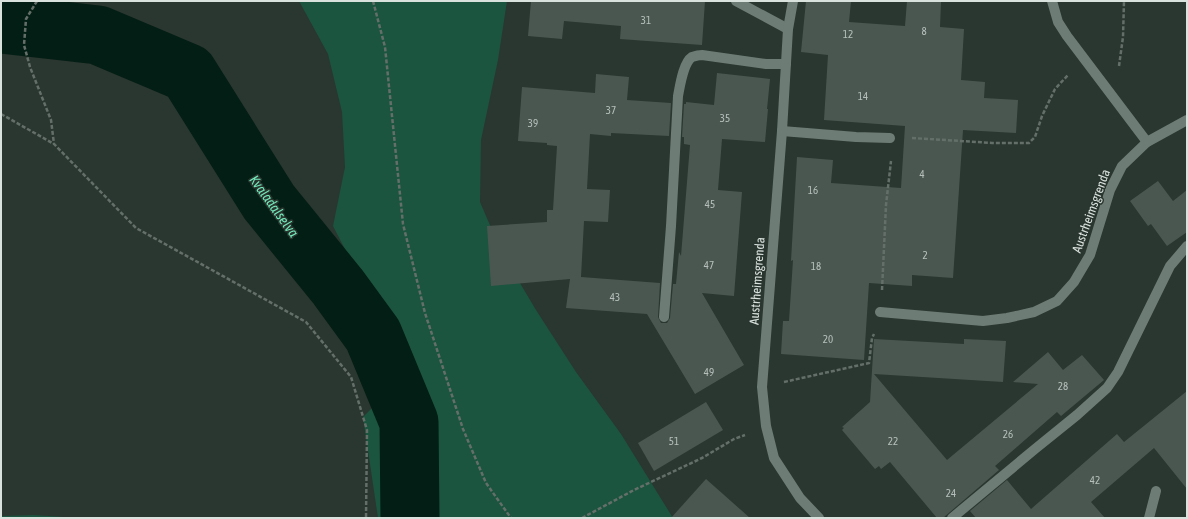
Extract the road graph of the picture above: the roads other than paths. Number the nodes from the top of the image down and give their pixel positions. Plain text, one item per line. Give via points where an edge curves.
1 (736, 1) edge
2 (793, 1) edge
3 (1052, 1) edge
4 (788, 30) junction
5 (786, 64) junction
6 (1187, 120) edge
7 (782, 131) junction
8 (890, 138) road end
9 (1147, 142) junction
10 (1187, 246) edge
11 (880, 312) road end
12 (664, 317) dead end
13 (1156, 491) dead end
14 (819, 518) edge
15 (952, 518) edge
16 (1149, 518) edge

1 - 4 street
2 - 4 street, Austrheimsgrenda
3 - 9 street via 1058,22 1067,36
4 - 5 street, Austrheimsgrenda
5 - 7 street, Austrheimsgrenda
5 - 12 street via 766,64 702,55 692,57 686,64 678,96
6 - 9 street, Austrheimsgrenda
7 - 8 street
7 - 14 street, Austrheimsgrenda via 762,387 766,426 774,458 800,498
9 - 11 street, Austrheimsgrenda via 1122,166 1110,190 1090,255 1074,282 1057,301 1034,312 983,321
10 - 15 street via 1170,266 1118,372 1107,388
13 - 16 street

